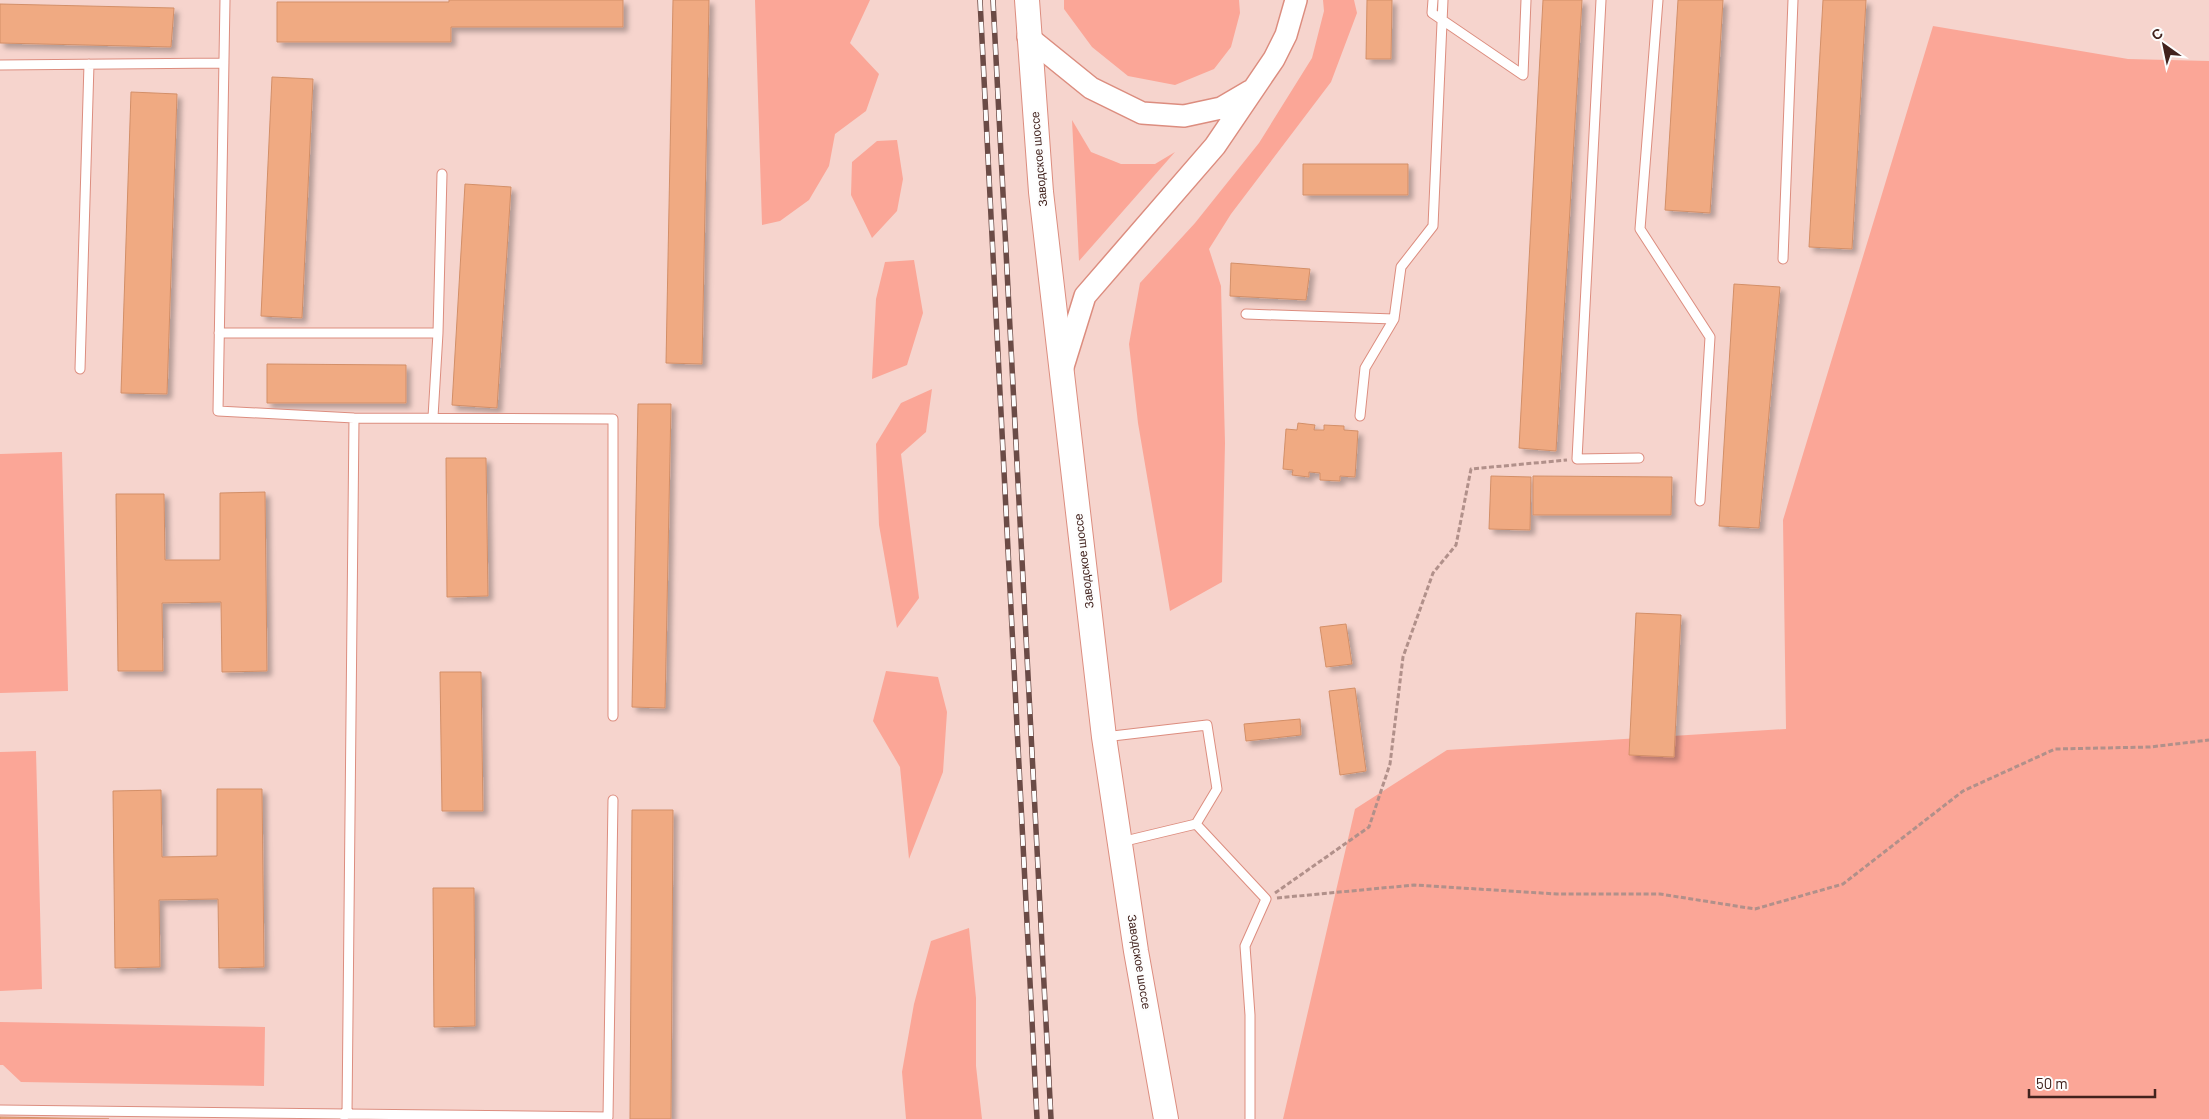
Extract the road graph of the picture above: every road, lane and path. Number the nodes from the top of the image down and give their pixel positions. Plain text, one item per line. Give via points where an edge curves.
1 (225, 0) edge
2 (1027, 0) edge
3 (1296, 0) edge
4 (1433, 0) edge
5 (1443, 0) edge
6 (1526, 0) edge
7 (1601, 0) edge
8 (1658, 0) edge
9 (1793, 0) edge
10 (1028, 37) junction
11 (224, 63) junction
12 (89, 64) junction
13 (0, 65) edge
14 (1255, 88) junction
15 (442, 174) dead end
16 (1783, 259) dead end
17 (1246, 314) dead end
18 (1394, 319) junction
19 (219, 333) junction
20 (438, 333) junction
21 (80, 369) dead end
22 (1061, 372) junction
23 (1360, 416) dead end
24 (433, 417) junction
25 (354, 418) junction
26 (1639, 458) dead end
27 (1578, 459) junction
28 (1700, 500) dead end
29 (613, 716) dead end
30 (1104, 737) junction
31 (2209, 740) edge
32 (613, 800) dead end
33 (1196, 824) junction
34 (1121, 842) junction
35 (1266, 899) junction
36 (0, 1110) edge
37 (343, 1116) edge
38 (515, 1118) edge
39 (608, 1118) edge
40 (1166, 1119) edge
41 (1250, 1119) edge

1 - 11 lane
2 - 10 main road, Заводское шоссе
3 - 14 street via 1286,35
4 - 6 lane via 1432,14 1523,75
5 - 18 lane via 1433,226 1401,267
7 - 27 lane
8 - 28 lane via 1640,229 1710,337
9 - 16 lane
10 - 14 street via 1091,88 1142,113 1194,114 1221,108
10 - 22 main road, Заводское шоссе
11 - 12 lane
11 - 19 lane
12 - 13 lane
12 - 21 lane
14 - 22 street via 1215,146 1085,296
15 - 20 lane
17 - 18 lane
18 - 23 lane via 1365,368
19 - 20 lane
19 - 25 lane via 218,412
20 - 24 lane
22 - 30 main road, Заводское шоссе
24 - 25 lane
24 - 29 lane via 613,419
25 - 37 lane
26 - 27 lane
27 - 35 path via 1471,469 1456,545 1433,573 1403,657 1390,764 1369,828
30 - 33 lane via 1207,725 1218,789
30 - 34 main road, Заводское шоссе
31 - 35 path via 2150,746 2055,749 1963,791 1842,884 1755,909 1660,894 1557,894 1414,885
32 - 39 lane
33 - 34 lane
33 - 35 lane
34 - 40 main road, Заводское шоссе via 1136,951
35 - 41 lane via 1246,946
36 - 37 lane
37 - 38 lane
38 - 39 lane

